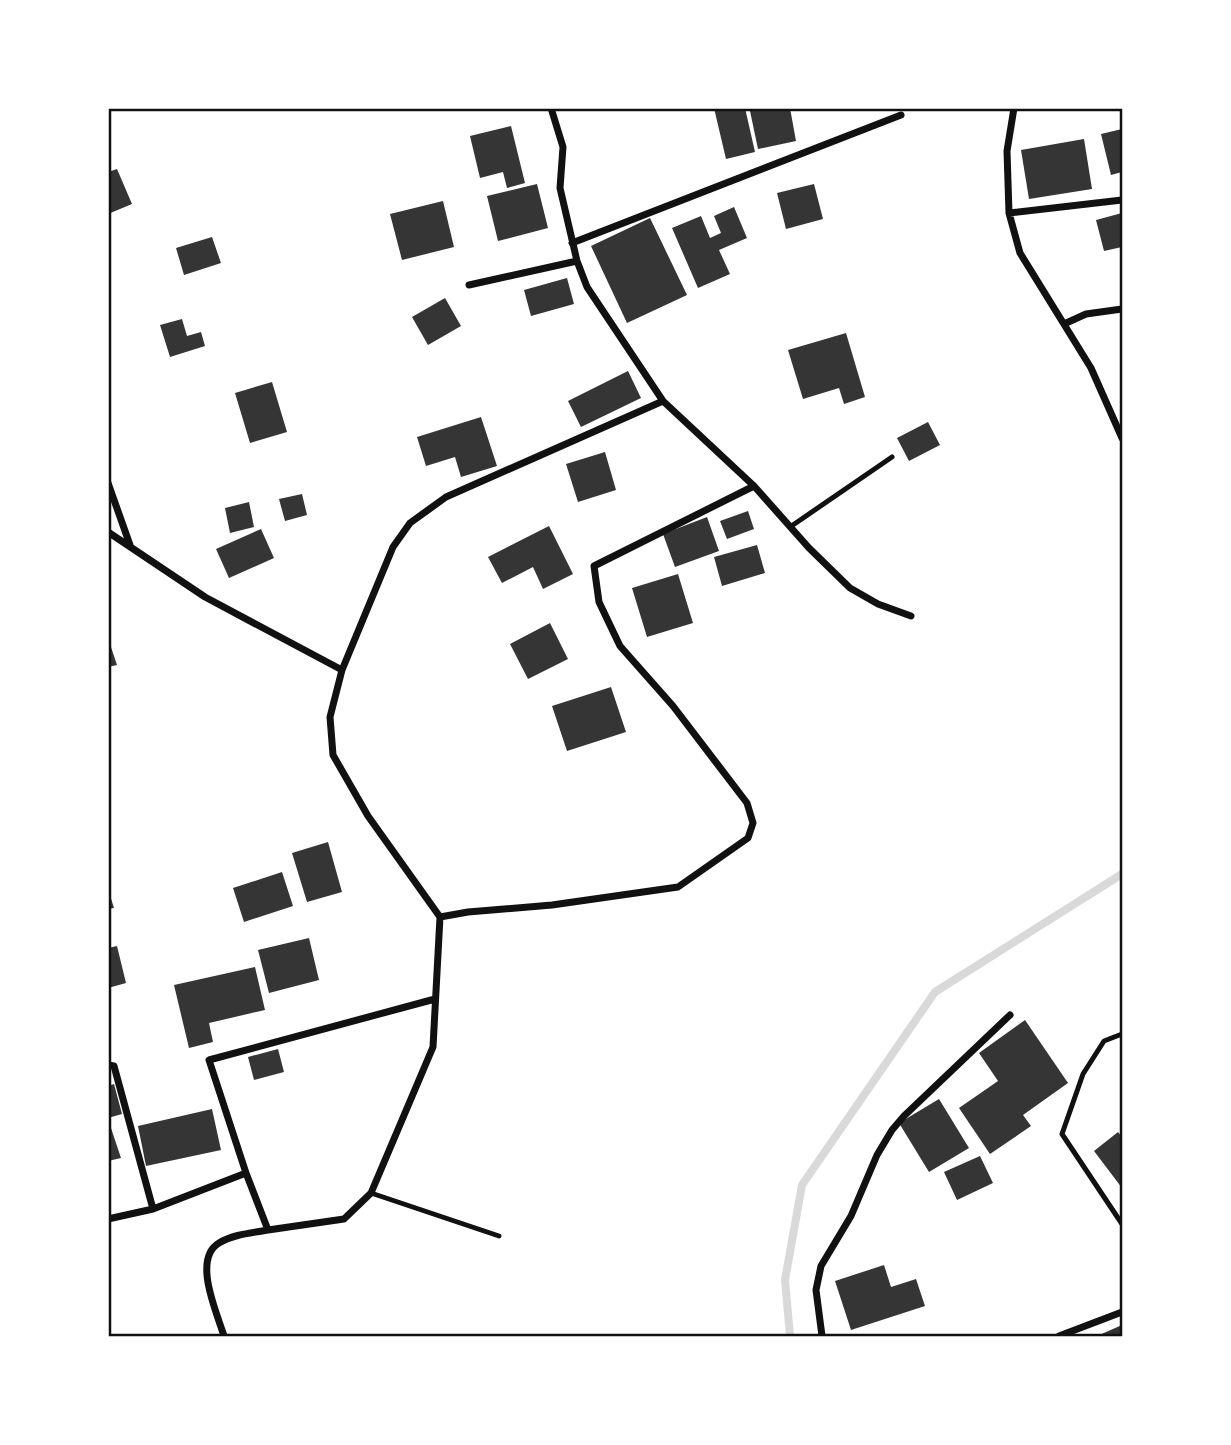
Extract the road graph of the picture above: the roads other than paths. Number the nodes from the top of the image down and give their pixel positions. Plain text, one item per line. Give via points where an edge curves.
1 (551, 108) edge
2 (1014, 108) edge
3 (901, 115) dead end
4 (1122, 200) edge
5 (1009, 213) junction
6 (572, 243) junction
7 (577, 261) junction
8 (469, 285) dead end
9 (1122, 309) edge
10 (1064, 324) junction
11 (663, 401) junction
12 (1122, 438) edge
13 (892, 457) dead end
14 (108, 483) edge
15 (754, 485) junction
16 (790, 527) junction
17 (108, 531) edge
18 (131, 547) junction
19 (911, 616) dead end
20 (342, 670) junction
21 (440, 917) junction
22 (435, 999) junction
23 (1010, 1015) dead end
24 (1122, 1034) edge
25 (108, 1065) edge
26 (246, 1173) junction
27 (371, 1193) junction
28 (153, 1209) junction
29 (108, 1219) edge
30 (1122, 1224) edge
31 (268, 1230) junction
32 (499, 1236) dead end
33 (1122, 1312) edge
34 (224, 1336) edge
35 (822, 1336) edge
36 (1059, 1336) edge

1 - 6 street via 563,147 559,188
2 - 5 street via 1007,151
3 - 6 street
4 - 5 street
5 - 10 street via 1020,253
6 - 7 street
7 - 8 street
7 - 11 street via 587,287
9 - 10 street via 1086,314
10 - 12 street via 1091,368
11 - 15 street
11 - 20 street via 446,497 410,523 393,547
13 - 16 lane
14 - 18 street
15 - 16 street
15 - 21 street via 594,566 599,602 620,646 747,803 753,824 748,838 678,887
16 - 19 street via 850,588
17 - 18 street
18 - 20 street via 205,597
20 - 21 street via 330,718 333,755 368,816
21 - 22 street
22 - 26 street via 209,1060
22 - 27 street via 433,1047
23 - 35 street via 904,1116 877,1155 851,1216 821,1266 817,1290
24 - 30 lane via 1104,1041 1083,1074 1062,1134
25 - 28 street via 114,1066
26 - 28 street
26 - 31 street
27 - 31 street via 344,1219
27 - 32 lane
28 - 29 street
31 - 34 street via 217,1244 207,1255 210,1290
33 - 36 street

